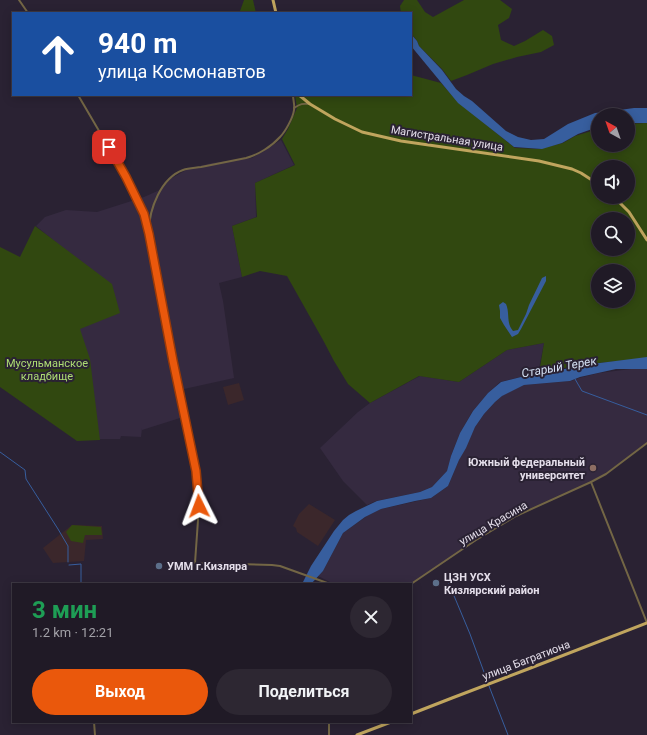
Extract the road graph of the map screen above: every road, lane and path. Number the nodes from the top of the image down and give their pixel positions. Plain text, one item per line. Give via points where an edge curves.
1 (19, 0) edge
2 (274, 0) edge
3 (27, 12) edge
4 (276, 12) edge
5 (79, 96) edge
6 (292, 96) edge
7 (300, 96) edge
8 (310, 104) junction
9 (294, 108) junction
10 (591, 179) edge
11 (621, 204) edge
12 (149, 234) junction
13 (647, 240) edge
14 (647, 443) edge
15 (591, 482) junction
16 (327, 583) edge
17 (412, 583) edge
18 (647, 623) edge
19 (412, 714) edge
20 (94, 723) edge
21 (329, 723) edge
22 (389, 723) edge
23 (95, 735) edge
24 (328, 735) edge
25 (357, 735) edge

1 - 3 street
2 - 4 main road
5 - 12 street via 119,165 144,214
6 - 9 street
7 - 8 main road, Магистральная улица
8 - 9 street via 304,103
8 - 10 main road, Магистральная улица via 362,132 401,141 539,161 572,169
9 - 12 street via 280,137 259,152 247,157 183,170 172,176 157,198 150,217
11 - 13 main road
12 - 16 street via 196,471 199,506 196,563 280,566
14 - 15 street, улица Красина via 606,474
15 - 17 street, улица Красина via 516,516
15 - 18 street
18 - 19 main road, улица Багратиона
20 - 23 street
21 - 24 street
22 - 25 main road

